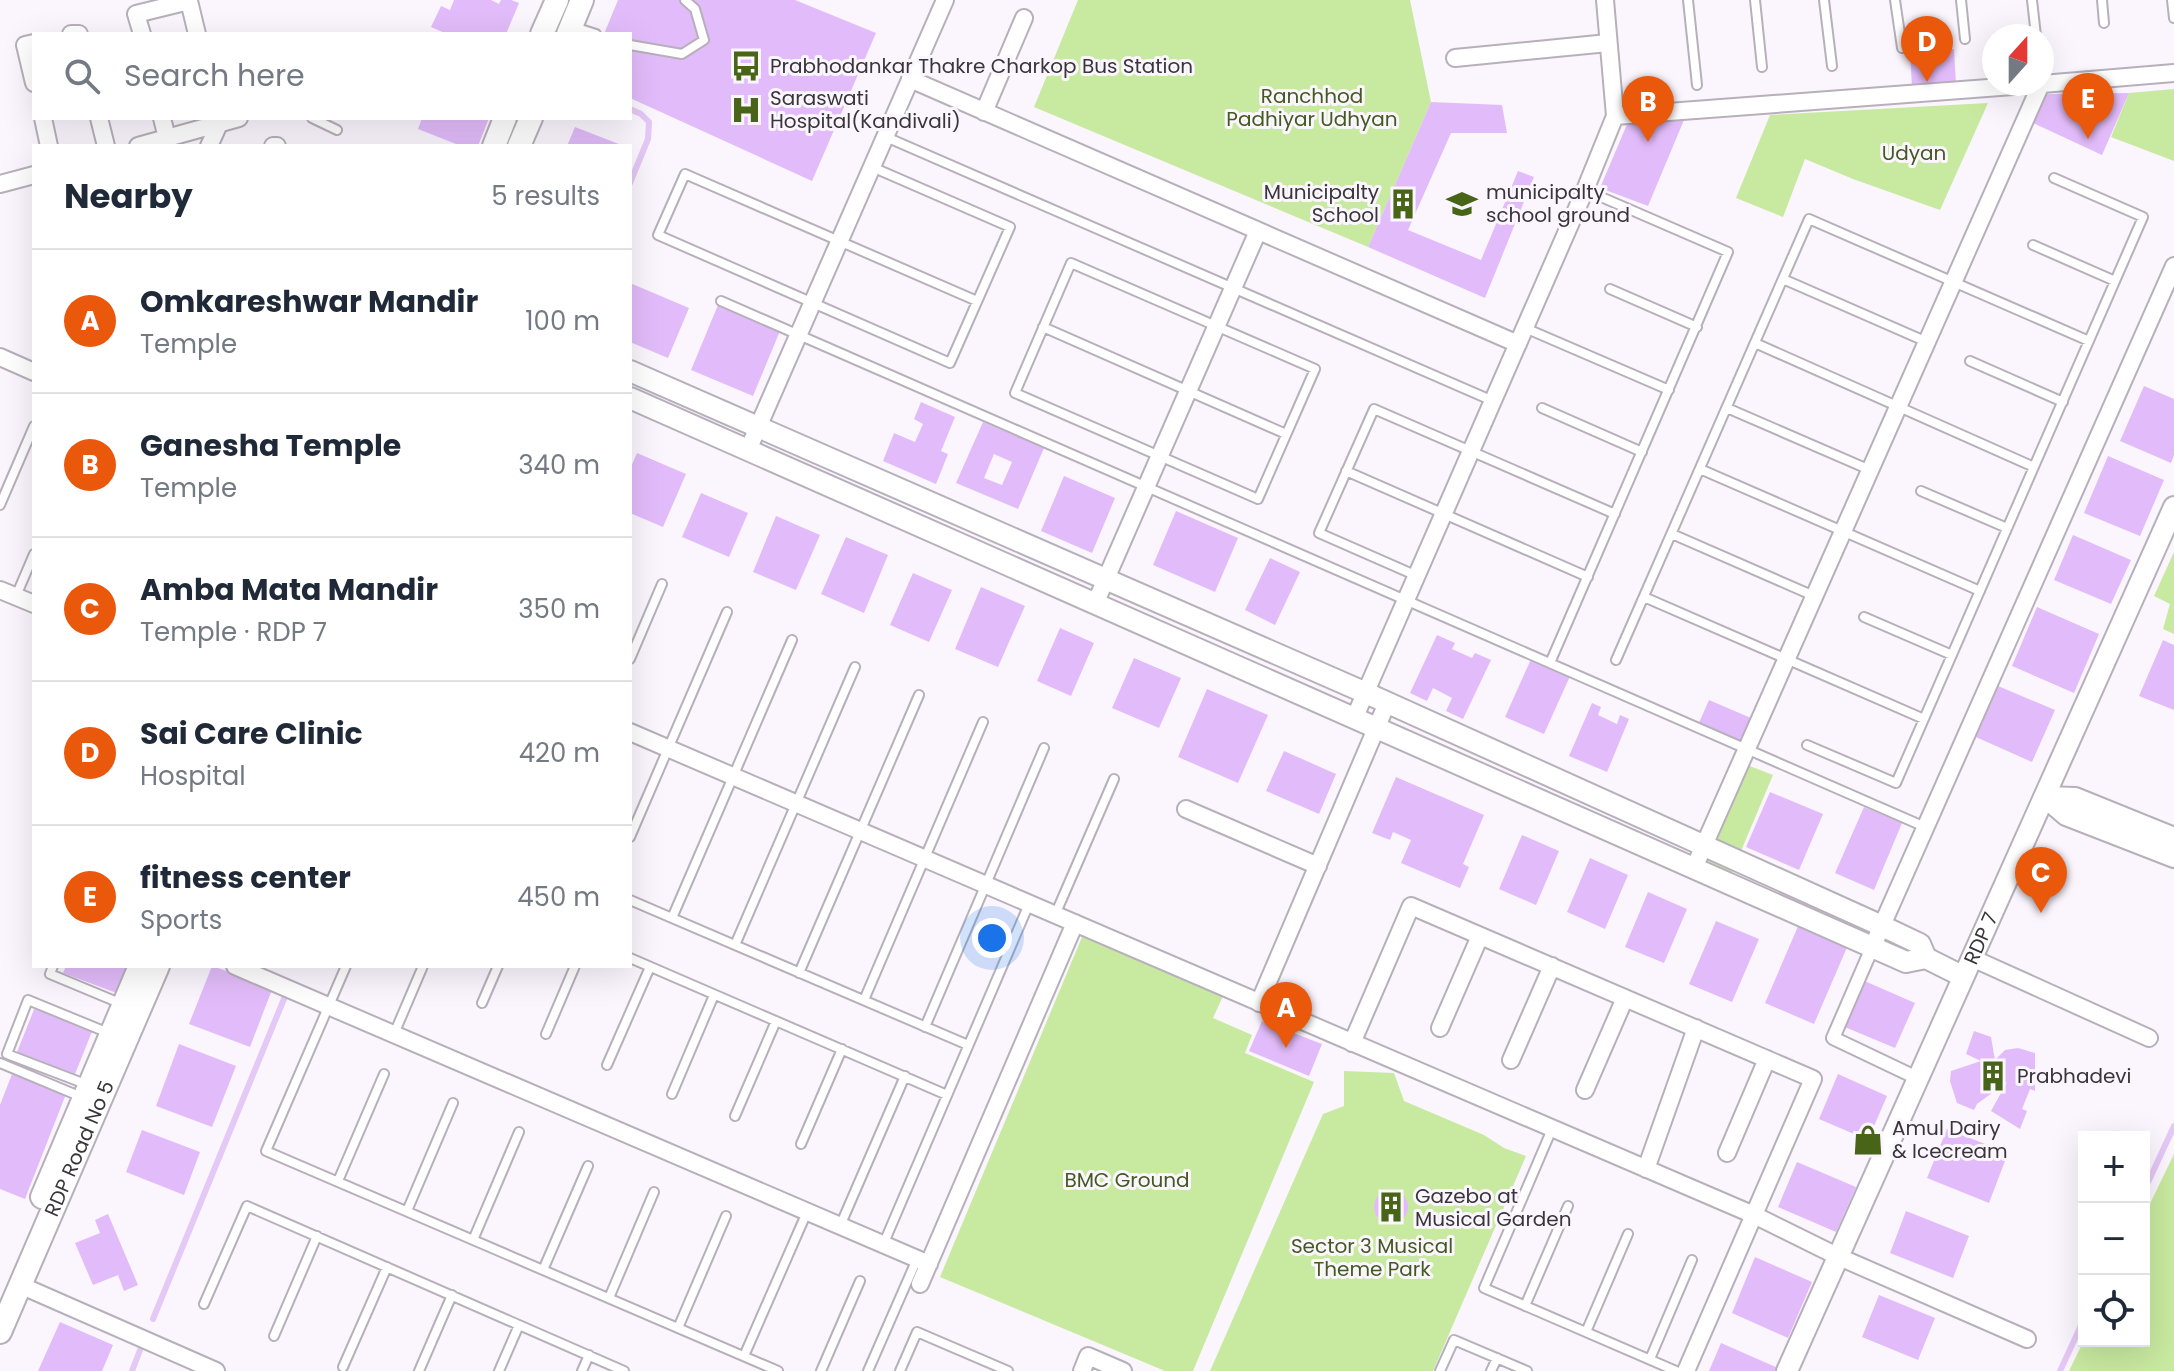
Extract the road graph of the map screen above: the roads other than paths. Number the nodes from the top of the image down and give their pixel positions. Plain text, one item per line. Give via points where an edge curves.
1 (582, 0) edge
2 (685, 0) edge
3 (945, 0) edge
4 (1605, 0) edge
5 (1688, 0) edge
6 (1755, 0) edge
7 (1824, 0) edge
8 (1895, 0) edge
9 (1961, 0) edge
10 (2032, 0) edge
11 (2102, 0) edge
12 (2172, 0) edge
13 (549, 17) edge
14 (1024, 18) dead end
15 (2174, 18) edge
16 (2104, 23) dead end
17 (2035, 24) edge
18 (569, 30) edge
19 (141, 32) edge
20 (197, 32) edge
21 (1965, 39) dead end
22 (32, 43) edge
23 (1608, 43) junction
24 (632, 45) edge
25 (1902, 48) dead end
26 (1455, 58) dead end
27 (1832, 66) dead end
28 (1762, 67) dead end
29 (2174, 73) edge
30 (32, 75) edge
31 (910, 79) junction
32 (2054, 83) edge
33 (1697, 85) dead end
34 (1982, 88) edge
35 (2036, 96) edge
36 (984, 112) junction
37 (1615, 116) junction
38 (43, 120) edge
39 (100, 120) edge
40 (162, 120) edge
41 (316, 120) edge
42 (504, 120) edge
43 (530, 120) edge
44 (218, 121) edge
45 (337, 130) dead end
46 (885, 136) junction
47 (167, 138) junction
48 (49, 144) edge
49 (106, 144) edge
50 (145, 144) edge
51 (210, 144) edge
52 (495, 144) edge
53 (520, 144) edge
54 (872, 167) junction
55 (32, 176) edge
56 (2054, 178) dead end
57 (0, 184) edge
58 (1585, 190) junction
59 (1258, 231) junction
60 (840, 241) junction
61 (2033, 245) dead end
62 (2174, 266) edge
63 (1783, 279) junction
64 (2115, 281) junction
65 (1953, 282) junction
66 (1233, 288) junction
67 (1610, 289) dead end
68 (721, 301) dead end
69 (977, 301) junction
70 (812, 303) junction
71 (1216, 326) junction
72 (1043, 327) junction
73 (1697, 327) junction
74 (1525, 328) junction
75 (798, 336) junction
76 (2089, 341) junction
77 (1927, 342) junction
78 (1755, 343) junction
79 (1518, 344) junction
80 (0, 357) edge
81 (1970, 361) dead end
82 (32, 371) edge
83 (632, 372) edge
84 (1188, 390) junction
85 (1669, 390) junction
86 (632, 399) edge
87 (1493, 401) junction
88 (2063, 402) junction
89 (1898, 406) junction
90 (1542, 408) dead end
91 (1727, 408) junction
92 (759, 427) junction
93 (32, 431) edge
94 (1286, 434) junction
95 (748, 450) junction
96 (1471, 451) junction
97 (1642, 452) junction
98 (1159, 456) junction
99 (2034, 467) junction
100 (1700, 469) junction
101 (1870, 470) junction
102 (1346, 471) junction
103 (1146, 487) junction
104 (1921, 491) dead end
105 (0, 505) edge
106 (2174, 507) edge
107 (1444, 514) junction
108 (1615, 514) junction
109 (2007, 528) junction
110 (1843, 531) junction
111 (1672, 534) junction
112 (32, 557) edge
113 (1417, 576) junction
114 (1588, 577) junction
115 (1106, 579) junction
116 (662, 584) dead end
117 (1980, 591) junction
118 (5, 595) edge
119 (1814, 596) junction
120 (1644, 597) junction
121 (1406, 601) junction
122 (32, 603) edge
123 (1095, 604) junction
124 (727, 612) dead end
125 (1864, 617) dead end
126 (792, 640) dead end
127 (632, 654) edge
128 (1952, 655) junction
129 (1786, 659) junction
130 (1616, 660) dead end
131 (1550, 663) junction
132 (855, 667) dead end
133 (1366, 693) junction
134 (919, 695) dead end
135 (1387, 703) junction
136 (1354, 719) junction
137 (1924, 719) junction
138 (983, 722) dead end
139 (1377, 729) junction
140 (632, 733) edge
141 (1807, 745) dead end
142 (1044, 748) dead end
143 (668, 749) junction
144 (1746, 749) junction
145 (733, 777) junction
146 (1114, 779) dead end
147 (2045, 797) junction
148 (796, 804) junction
149 (1186, 809) dead end
150 (1925, 827) junction
151 (860, 831) junction
152 (632, 832) edge
153 (2174, 838) edge
154 (1703, 847) junction
155 (2174, 857) edge
156 (924, 859) junction
157 (1318, 866) junction
158 (1694, 868) junction
159 (986, 885) junction
160 (632, 901) edge
161 (1029, 904) junction
162 (1055, 915) junction
163 (672, 918) junction
164 (1075, 923) junction
165 (1882, 926) junction
166 (1480, 936) junction
167 (735, 945) junction
168 (1872, 948) junction
169 (1926, 958) junction
170 (632, 959) edge
171 (1552, 966) junction
172 (650, 967) junction
173 (1967, 967) junction
174 (52, 968) edge
175 (139, 968) edge
176 (157, 968) edge
177 (240, 968) edge
178 (345, 968) edge
179 (422, 968) edge
180 (497, 968) edge
181 (574, 968) edge
182 (799, 973) junction
183 (714, 995) junction
184 (1625, 998) junction
185 (864, 1000) junction
186 (482, 1003) dead end
187 (1259, 1003) junction
188 (124, 1004) junction
189 (329, 1006) junction
190 (776, 1021) junction
191 (925, 1027) junction
192 (1440, 1028) dead end
193 (1696, 1028) junction
194 (111, 1034) junction
195 (394, 1034) junction
196 (546, 1034) dead end
197 (2149, 1038) dead end
198 (1352, 1043) junction
199 (968, 1045) junction
200 (842, 1049) junction
201 (1767, 1059) junction
202 (1511, 1060) dead end
203 (0, 1063) edge
204 (607, 1065) dead end
205 (384, 1074) dead end
206 (905, 1076) junction
207 (1917, 1078) junction
208 (1585, 1090) dead end
209 (86, 1092) junction
210 (672, 1094) dead end
211 (947, 1095) junction
212 (453, 1103) dead end
213 (735, 1116) dead end
214 (1552, 1129) junction
215 (519, 1132) dead end
216 (801, 1144) dead end
217 (1727, 1153) dead end
218 (588, 1166) dead end
219 (1646, 1169) junction
220 (338, 1181) junction
221 (654, 1192) dead end
222 (1568, 1206) dead end
223 (407, 1211) junction
224 (807, 1212) junction
225 (1754, 1215) junction
226 (726, 1216) dead end
227 (840, 1226) junction
228 (1628, 1234) dead end
229 (317, 1236) junction
230 (473, 1240) junction
231 (883, 1245) junction
232 (1837, 1256) junction
233 (1692, 1260) dead end
234 (923, 1262) junction
235 (387, 1267) junction
236 (543, 1270) junction
237 (860, 1281) dead end
238 (920, 1284) dead end
239 (10, 1289) edge
240 (452, 1295) junction
241 (609, 1298) junction
242 (204, 1304) dead end
243 (1525, 1306) junction
244 (519, 1325) junction
245 (678, 1328) junction
246 (0, 1332) edge
247 (1586, 1332) junction
248 (274, 1336) dead end
249 (2027, 1339) dead end
250 (589, 1355) junction
251 (744, 1356) junction
252 (1497, 1358) junction
253 (1650, 1359) junction
254 (343, 1367) dead end
255 (216, 1371) edge
256 (419, 1371) edge
257 (499, 1371) edge
258 (582, 1371) edge
259 (624, 1371) edge
260 (778, 1371) edge
261 (821, 1371) edge
262 (868, 1371) edge
263 (900, 1371) edge
264 (1008, 1371) edge
265 (1082, 1371) edge
266 (1123, 1371) edge
267 (1440, 1371) edge
268 (1491, 1371) edge
269 (1527, 1371) edge
270 (1676, 1371) edge
271 (1686, 1371) edge
272 (1787, 1371) edge

1 - 18 main road
2 - 24 lane via 695,9 704,40 682,54
3 - 31 street
4 - 23 street
5 - 33 lane
6 - 28 lane
7 - 27 lane
8 - 25 lane
9 - 21 lane
10 - 17 lane
11 - 16 lane
12 - 15 lane
13 - 18 street
14 - 36 street
19 - 20 street via 136,14 189,1
22 - 30 street via 25,45
23 - 26 street
23 - 37 street
29 - 32 street
31 - 36 street
31 - 46 street
34 - 37 street
35 - 65 street
36 - 59 street
37 - 58 street
38 - 48 street
39 - 49 street
40 - 47 street
41 - 45 lane
42 - 52 main road
43 - 53 main road
44 - 47 street
44 - 51 street
46 - 54 street
46 - 66 lane
47 - 50 street
54 - 60 street
54 - 69 lane via 1010,227
55 - 57 street
56 - 64 lane via 2143,217
58 - 73 lane via 1728,252
58 - 74 street
59 - 66 street
59 - 79 street
60 - 69 lane
60 - 70 street
60 - 70 lane via 685,174 658,235
61 - 64 lane
62 - 150 street
63 - 65 lane via 1809,219
63 - 77 lane
63 - 78 lane
64 - 76 lane
65 - 76 lane
65 - 77 street
66 - 71 street
66 - 87 lane
67 - 73 lane
68 - 75 lane
69 - 70 lane via 950,363
70 - 75 street
71 - 72 lane via 1071,263
71 - 84 street
71 - 94 lane via 1315,369
72 - 84 lane
72 - 98 lane via 1015,393
73 - 85 lane
74 - 79 street
74 - 85 lane
75 - 92 street
75 - 103 lane
76 - 88 lane
77 - 89 street
78 - 89 lane
78 - 91 lane
79 - 87 street
80 - 82 street
81 - 88 lane
83 - 92 street
84 - 94 lane
84 - 98 street
85 - 97 lane
86 - 95 street
87 - 96 street
88 - 99 lane
89 - 99 lane
89 - 101 street
90 - 97 lane
91 - 100 lane
91 - 101 lane
92 - 95 street
92 - 115 street
93 - 105 lane
94 - 98 lane via 1258,499
95 - 123 street
96 - 102 lane via 1374,409
96 - 107 street
96 - 108 lane
97 - 108 lane
98 - 103 street
99 - 109 lane
100 - 110 lane
100 - 111 lane
101 - 110 street
102 - 107 lane
102 - 113 lane via 1319,533
103 - 115 street
103 - 121 lane
104 - 109 lane
106 - 147 street, RDP 7
107 - 113 street
107 - 114 lane
108 - 114 lane
109 - 117 lane
110 - 117 lane
110 - 119 street
111 - 119 lane
111 - 120 lane
112 - 118 lane
113 - 121 street
114 - 131 lane
115 - 123 street
115 - 133 street
116 - 127 lane
117 - 128 lane
118 - 122 street
119 - 129 street
120 - 129 lane
120 - 130 lane
121 - 131 lane
121 - 133 street
123 - 136 street
124 - 143 lane
125 - 128 lane
126 - 145 lane
128 - 137 lane
129 - 137 lane
129 - 144 street
131 - 144 lane
132 - 148 lane
133 - 135 street
133 - 136 street
134 - 151 lane
135 - 139 street
135 - 154 street
136 - 139 street
137 - 141 lane via 1896,783
138 - 156 lane
139 - 157 street
139 - 158 street
140 - 143 street
142 - 159 lane
143 - 145 street
143 - 152 lane
144 - 150 lane
144 - 154 street
145 - 148 street
145 - 163 lane
146 - 162 lane
147 - 153 street via 2075,798
147 - 155 street via 2066,815
147 - 173 street, RDP 7
148 - 151 street
148 - 167 lane
149 - 157 street
150 - 165 street
151 - 156 street
151 - 182 lane
154 - 158 street
154 - 165 street
156 - 159 street
156 - 185 lane
157 - 187 street
158 - 168 street
159 - 161 street
159 - 191 lane
160 - 163 lane
161 - 162 street
161 - 199 lane
162 - 164 street
163 - 167 lane
164 - 187 street
164 - 234 street
165 - 168 street
165 - 169 street via 1920,944
166 - 171 street
166 - 192 street
166 - 198 street via 1411,906
167 - 182 lane
168 - 169 street via 1906,962
168 - 207 street via 1833,1038
169 - 173 street
170 - 172 lane
171 - 184 street
171 - 202 street
172 - 183 lane
172 - 204 lane
173 - 197 street
173 - 207 street, RDP 7
174 - 188 lane via 50,974
175 - 188 main road, RDP Road No 5
176 - 239 main road, RDP Road No 5
177 - 189 street
178 - 189 lane
179 - 195 lane
180 - 186 lane
181 - 196 lane
182 - 185 lane
183 - 190 lane
183 - 210 lane
184 - 193 street
184 - 208 street
185 - 191 lane
187 - 198 street
188 - 194 main road, RDP Road No 5
189 - 195 street
189 - 220 lane via 266,1151
190 - 200 lane
190 - 213 lane
191 - 199 lane
193 - 201 street
193 - 219 street
194 - 209 main road, RDP Road No 5
194 - 209 lane via 28,1000 7,1054
195 - 224 street
198 - 214 street
199 - 211 lane
200 - 206 lane
200 - 216 lane
201 - 217 street
201 - 225 street via 1813,1079
203 - 209 lane
205 - 220 lane
206 - 211 lane
206 - 227 lane
207 - 232 street, RDP 7
209 - 239 main road, RDP Road No 5
211 - 231 lane
212 - 223 lane
214 - 219 street
214 - 243 lane via 1484,1288
215 - 230 lane
218 - 236 lane
219 - 225 street
220 - 223 lane
221 - 241 lane
222 - 243 lane
223 - 230 lane
224 - 227 street
224 - 251 lane
225 - 232 street
225 - 271 street
226 - 245 lane
227 - 231 street
228 - 247 lane
229 - 235 lane
229 - 242 lane via 247,1206
229 - 248 lane
230 - 236 lane
231 - 234 street
232 - 249 street
232 - 272 street, RDP 7
233 - 253 lane
234 - 238 street
234 - 262 lane
235 - 240 lane
235 - 254 lane
236 - 241 lane
237 - 261 lane
239 - 246 main road, RDP Road No 5
239 - 255 street
240 - 244 lane
240 - 256 lane
241 - 245 lane
243 - 247 lane
244 - 250 lane
244 - 257 lane
245 - 251 lane
247 - 253 lane
250 - 258 lane
250 - 259 lane
251 - 260 lane
252 - 267 lane via 1454,1340
252 - 268 lane
252 - 269 lane
253 - 270 lane
263 - 264 lane via 917,1332
265 - 266 street via 1088,1356

